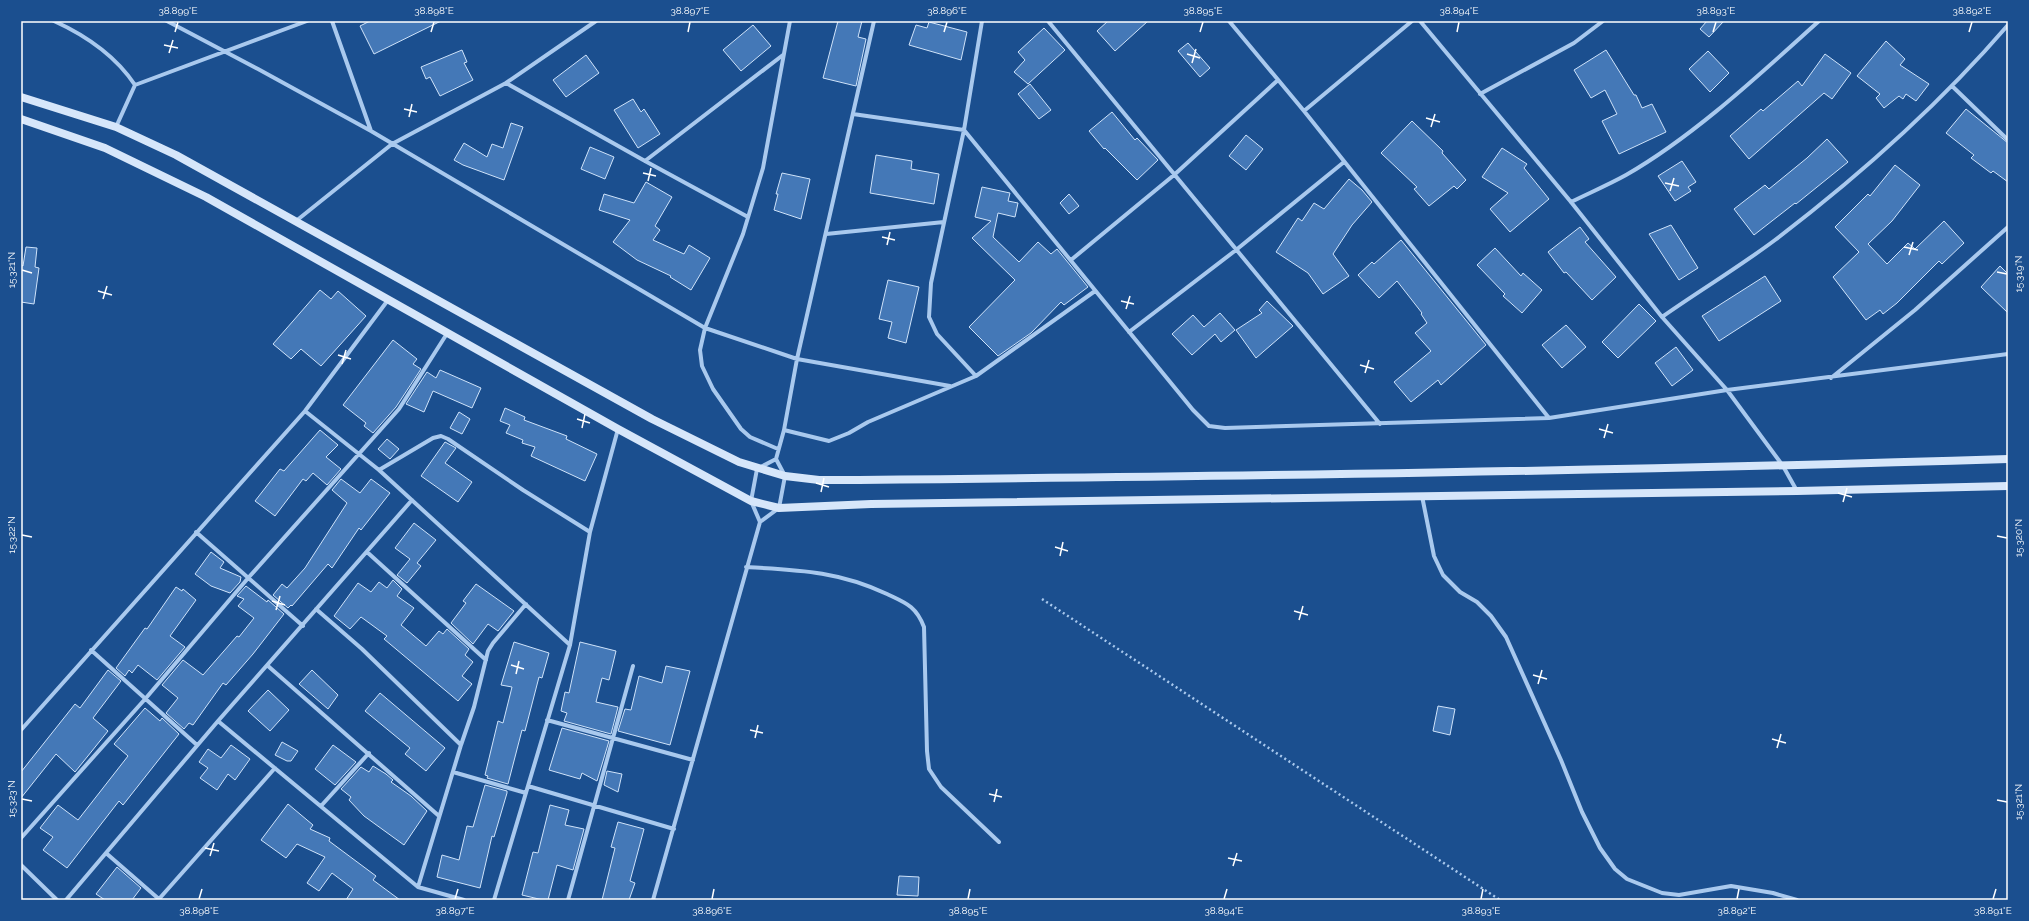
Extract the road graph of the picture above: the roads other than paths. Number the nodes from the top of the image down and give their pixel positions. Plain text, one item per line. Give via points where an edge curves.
1 (54, 21) edge
2 (166, 21) edge
3 (307, 21) edge
4 (332, 21) edge
5 (596, 21) edge
6 (790, 21) edge
7 (874, 21) edge
8 (982, 21) edge
9 (1048, 21) edge
10 (1229, 21) edge
11 (1412, 21) edge
12 (1420, 21) edge
13 (1603, 21) edge
14 (1819, 21) edge
15 (2008, 25) edge
16 (225, 51) junction
17 (784, 55) junction
18 (1278, 80) junction
19 (506, 83) junction
20 (135, 85) junction
21 (1952, 86) junction
22 (1480, 94) junction
23 (21, 97) edge
24 (1304, 111) junction
25 (853, 114) junction
26 (21, 119) edge
27 (116, 127) junction
28 (964, 130) junction
29 (371, 131) junction
30 (2008, 140) edge
31 (392, 144) junction
32 (644, 161) junction
33 (1344, 162) junction
34 (1174, 175) junction
35 (1571, 202) junction
36 (748, 217) junction
37 (296, 221) junction
38 (944, 222) junction
39 (2008, 227) edge
40 (826, 234) junction
41 (1236, 250) junction
42 (1071, 260) junction
43 (1096, 291) junction
44 (388, 299) junction
45 (1662, 317) junction
46 (705, 328) junction
47 (448, 332) junction
48 (1130, 332) junction
49 (2008, 354) edge
50 (798, 359) junction
51 (976, 376) junction
52 (1831, 378) junction
53 (950, 386) junction
54 (1728, 390) junction
55 (305, 411) junction
56 (1549, 418) junction
57 (1380, 424) junction
58 (618, 429) junction
59 (784, 430) junction
60 (778, 449) junction
61 (360, 454) junction
62 (776, 459) junction
63 (2008, 459) edge
64 (1783, 466) junction
65 (757, 469) junction
66 (378, 470) junction
67 (785, 476) junction
68 (2008, 486) edge
69 (1797, 491) junction
70 (1422, 496) junction
71 (412, 500) junction
72 (751, 501) junction
73 (779, 508) junction
74 (760, 522) junction
75 (196, 532) junction
76 (590, 532) junction
77 (367, 552) junction
78 (746, 568) junction
79 (249, 577) junction
80 (526, 604) junction
81 (316, 609) junction
82 (302, 626) junction
83 (570, 646) junction
84 (91, 650) junction
85 (486, 660) junction
86 (268, 666) junction
87 (633, 666) dead end
88 (146, 698) junction
89 (218, 720) junction
90 (547, 720) junction
91 (21, 730) edge
92 (614, 738) junction
93 (461, 744) junction
94 (197, 745) junction
95 (369, 753) junction
96 (693, 760) junction
97 (275, 768) junction
98 (452, 772) junction
99 (528, 786) junction
100 (526, 793) junction
101 (321, 806) junction
102 (596, 806) junction
103 (439, 816) junction
104 (674, 829) junction
105 (21, 838) edge
106 (999, 842) dead end
107 (106, 853) junction
108 (21, 865) edge
109 (418, 888) junction
110 (159, 899) edge
111 (57, 900) edge
112 (66, 900) edge
113 (464, 900) edge
114 (494, 900) edge
115 (568, 900) edge
116 (653, 900) edge
117 (1797, 900) edge

1 - 20 street via 108,54 121,65
2 - 16 street
3 - 16 street
4 - 29 street
5 - 19 street
6 - 17 street
7 - 25 street
8 - 28 street
9 - 34 street
10 - 18 street
11 - 24 street
12 - 22 street
13 - 22 street via 1574,43
14 - 35 street via 1675,143 1626,175
15 - 21 street
16 - 20 street
16 - 29 street
17 - 32 street
17 - 36 street via 763,168
18 - 24 street
18 - 34 street
19 - 31 street
19 - 32 street
20 - 27 street
21 - 30 street
21 - 45 street via 1912,126 1774,240
22 - 35 street
23 - 27 main road
24 - 33 street
25 - 28 street
25 - 40 street
26 - 44 main road via 105,148 206,197
27 - 37 main road via 176,155
28 - 38 street
28 - 42 street
29 - 31 street
31 - 37 street
31 - 46 street
32 - 36 street
33 - 41 street
33 - 56 street
34 - 41 street
34 - 42 street
35 - 45 street
36 - 46 street
37 - 65 main road via 652,419
38 - 40 street
38 - 51 street via 931,283 928,317 937,334
39 - 52 street via 1915,310
40 - 50 street
41 - 48 street
41 - 57 street
42 - 43 street
43 - 48 street
43 - 51 street
44 - 47 main road
44 - 55 street
45 - 54 street
46 - 50 street
46 - 60 street via 700,350 702,366 713,389 750,437
47 - 58 main road
47 - 61 street via 399,409
48 - 57 street via 1209,426 1225,428
49 - 52 street
50 - 53 street
50 - 59 street
51 - 53 street
52 - 54 street
53 - 59 street via 829,441
54 - 56 street
54 - 64 street
55 - 61 street
55 - 75 street
56 - 57 street
58 - 72 main road
58 - 76 street
59 - 60 street
60 - 62 street
61 - 66 street
61 - 79 street
62 - 65 street
62 - 67 street
63 - 64 main road
64 - 67 main road via 1394,474 875,480 819,480
64 - 69 street
65 - 67 main road
65 - 72 street
66 - 71 street
66 - 76 street via 433,438 441,436
67 - 73 street
68 - 69 main road
69 - 70 main road
70 - 73 main road via 871,504
70 - 117 street via 1434,556 1443,575 1460,592 1477,602 1506,637 1582,812 1600,848 1615,870 1628,879 1662,893 1679,895 1731,886
71 - 77 street
71 - 80 street
72 - 73 main road
72 - 74 street
73 - 74 street
74 - 78 street
75 - 79 street
75 - 84 street
76 - 83 street
77 - 81 street
77 - 85 street
78 - 96 street
78 - 106 street via 799,570 835,575 863,582 912,607 924,627 927,751 930,769 941,788
79 - 82 street
79 - 88 street
80 - 83 street
80 - 85 street via 493,643
81 - 82 street
81 - 93 street via 362,649
82 - 86 street
83 - 90 street
84 - 88 street
84 - 91 street
85 - 93 street
86 - 89 street
86 - 95 street
87 - 92 street
88 - 94 street
88 - 105 street
89 - 94 street
89 - 97 street
90 - 92 street
90 - 99 street
92 - 96 street
92 - 102 street
93 - 98 street
94 - 107 street
95 - 101 street
95 - 103 street
96 - 104 street
97 - 101 street
97 - 110 street
98 - 100 street
98 - 103 street
99 - 100 street
99 - 102 street
100 - 114 street
101 - 109 street
102 - 104 street
102 - 115 street
103 - 109 street
104 - 116 street
107 - 110 street
107 - 112 street
108 - 111 street
109 - 113 street

